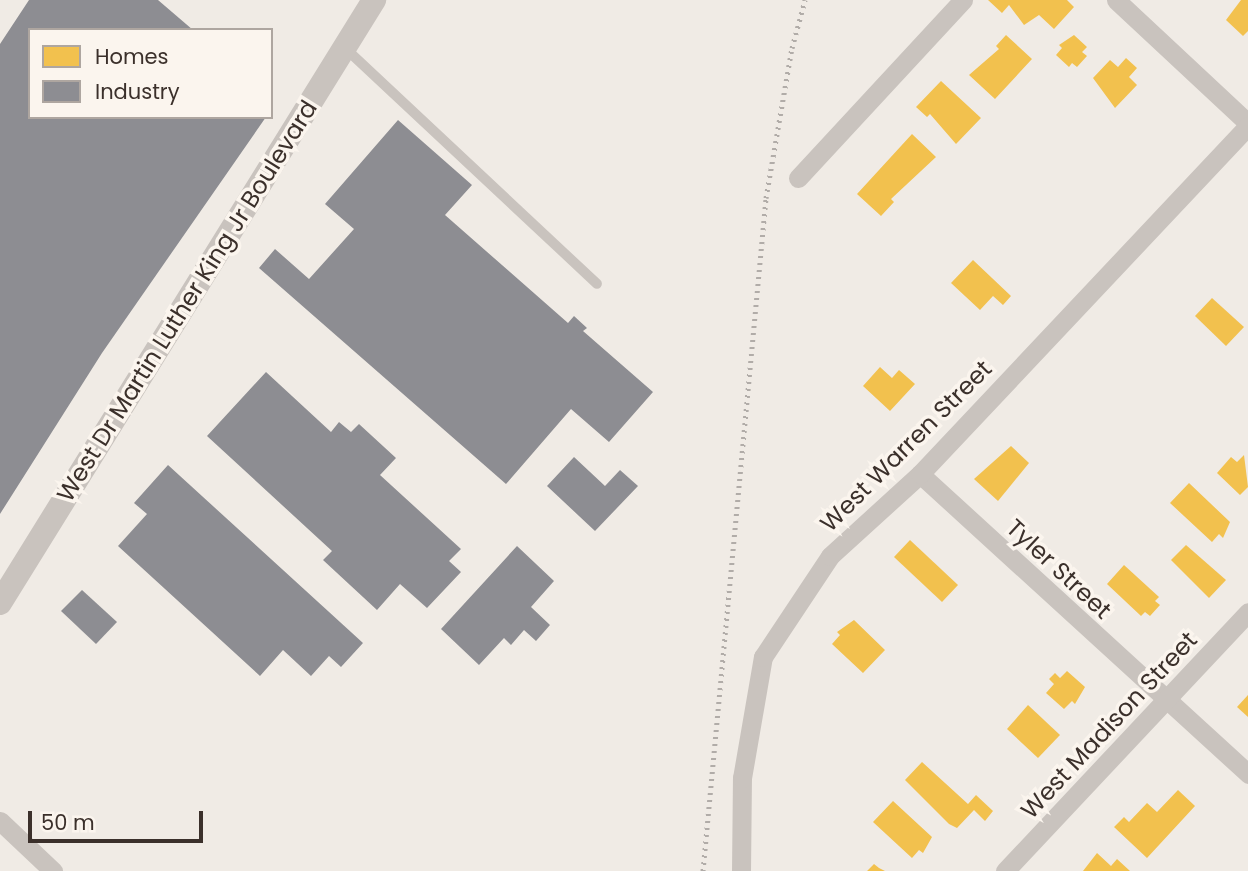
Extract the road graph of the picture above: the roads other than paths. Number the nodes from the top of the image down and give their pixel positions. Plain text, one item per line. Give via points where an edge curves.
1 (374, 0) edge
2 (962, 0) edge
3 (1116, 0) edge
4 (344, 47) junction
5 (1248, 124) edge
6 (799, 178) dead end
7 (597, 284) dead end
8 (920, 474) junction
9 (0, 603) edge
10 (1248, 612) edge
11 (1165, 700) junction
12 (1248, 774) edge
13 (0, 821) edge
14 (53, 871) edge
15 (741, 871) edge
16 (1005, 871) edge

1 - 4 street, West Dr Martin Luther King Jr Boulevard
2 - 6 street
3 - 5 street
4 - 7 lane
4 - 9 street, West Dr Martin Luther King Jr Boulevard
5 - 8 street, West Warren Street
8 - 11 street, Tyler Street
8 - 15 street, West Warren Street via 830,556 763,657 741,778
10 - 11 street, West Madison Street
11 - 12 street, Tyler Street
11 - 16 street, West Madison Street
13 - 14 street

